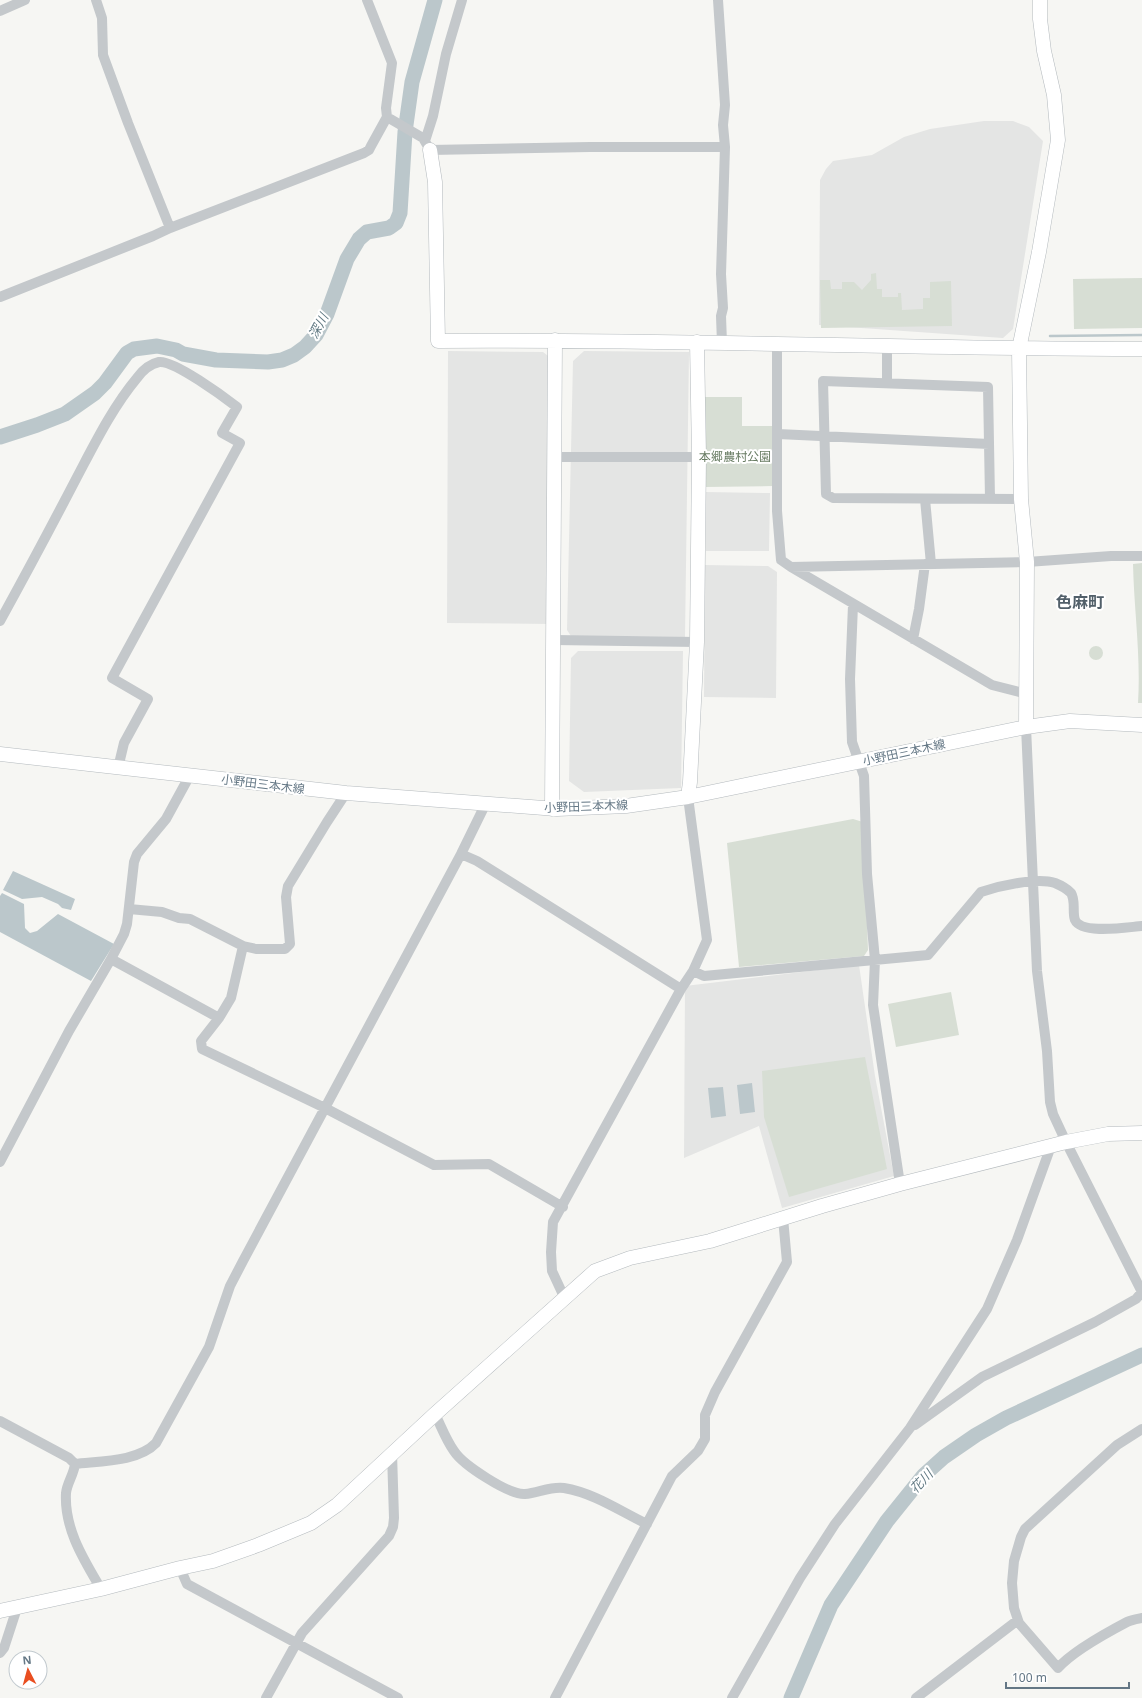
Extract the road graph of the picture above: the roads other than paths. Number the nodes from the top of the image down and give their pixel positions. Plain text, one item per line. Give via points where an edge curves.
1 (25, 0) edge
2 (96, 0) edge
3 (367, 0) edge
4 (462, 0) edge
5 (718, 0) edge
6 (1040, 0) edge
7 (0, 11) edge
8 (387, 117) junction
9 (426, 143) junction
10 (725, 147) junction
11 (170, 228) junction
12 (0, 297) edge
13 (555, 340) junction
14 (697, 342) junction
15 (722, 343) junction
16 (777, 343) junction
17 (887, 345) junction
18 (1019, 349) junction
19 (1142, 349) edge
20 (887, 383) junction
21 (778, 434) junction
22 (824, 436) junction
23 (989, 444) junction
24 (699, 456) junction
25 (554, 457) junction
26 (925, 498) junction
27 (990, 499) junction
28 (1022, 499) junction
29 (1142, 556) edge
30 (1027, 562) junction
31 (928, 564) junction
32 (791, 567) junction
33 (853, 605) junction
34 (0, 622) edge
35 (554, 640) junction
36 (913, 640) junction
37 (697, 642) junction
38 (1027, 694) junction
39 (1142, 725) edge
40 (1026, 727) junction
41 (0, 754) edge
42 (858, 762) junction
43 (118, 768) junction
44 (190, 775) junction
45 (346, 793) junction
46 (688, 797) junction
47 (486, 803) junction
48 (552, 809) junction
49 (461, 854) junction
50 (1033, 882) junction
51 (129, 909) junction
52 (1142, 926) edge
53 (243, 946) junction
54 (111, 959) junction
55 (876, 960) junction
56 (693, 971) junction
57 (681, 989) junction
58 (219, 1018) junction
59 (325, 1108) junction
60 (1142, 1133) edge
61 (1066, 1142) junction
62 (1051, 1146) junction
63 (0, 1162) edge
64 (900, 1184) junction
65 (563, 1207) junction
66 (783, 1218) junction
67 (1142, 1292) edge
68 (565, 1299) junction
69 (435, 1414) junction
70 (0, 1421) edge
71 (910, 1428) junction
72 (1142, 1429) edge
73 (392, 1452) junction
74 (75, 1464) junction
75 (647, 1524) junction
76 (180, 1568) junction
77 (101, 1589) junction
78 (17, 1608) junction
79 (0, 1611) edge
80 (1142, 1618) edge
81 (1018, 1620) junction
82 (296, 1642) junction
83 (0, 1653) edge
84 (266, 1698) edge
85 (398, 1698) edge
86 (555, 1698) edge
87 (732, 1698) edge
88 (916, 1698) edge

1 - 7 street
2 - 11 street via 102,18 103,56
3 - 8 street via 392,63
4 - 9 street via 446,54
5 - 10 street
6 - 18 street via 1043,45 1054,95 1058,140
8 - 9 street
8 - 11 street via 372,146 364,153
9 - 10 street
9 - 13 street via 435,182 438,340
10 - 15 street via 721,274
11 - 12 street
13 - 14 street
13 - 25 street
14 - 15 street
14 - 24 street
15 - 16 street
16 - 17 street
16 - 21 street
17 - 18 street
17 - 20 street
18 - 19 street
18 - 28 street
20 - 22 street via 823,381
20 - 23 street via 988,387
21 - 22 street
21 - 32 street via 777,511 781,560
22 - 23 street
22 - 26 street via 826,494 833,498
23 - 27 street
24 - 25 street
24 - 37 street
25 - 35 street
26 - 27 street
26 - 31 street
27 - 28 street
28 - 30 street
29 - 30 street
30 - 31 street
30 - 38 street
31 - 32 street
31 - 36 street
32 - 33 street
33 - 36 street
33 - 42 street via 850,700 853,745
34 - 43 street via 97,440 122,398 144,370 160,362 168,364 237,407 222,433 240,443 112,678 148,699 124,742
35 - 37 street
35 - 48 street
36 - 38 street via 992,685
37 - 46 street
38 - 40 street
39 - 40 street, 小野田三本木線 via 1070,721
40 - 42 street, 小野田三本木線
40 - 50 street
41 - 43 street, 小野田三本木線
42 - 46 street, 小野田三本木線
42 - 55 street via 864,776 867,874
43 - 44 street, 小野田三本木線
44 - 45 street, 小野田三本木線
44 - 51 street via 162,824 136,857
45 - 47 street, 小野田三本木線
45 - 53 street via 288,886 286,896 290,944 285,949 256,949
46 - 48 street, 小野田三本木線 via 626,806
46 - 56 street via 707,940
47 - 48 street, 小野田三本木線
47 - 49 street
49 - 57 street via 477,861
49 - 59 street
50 - 52 street via 1056,883 1071,892 1076,921 1084,928
50 - 55 street via 981,892 928,955
50 - 61 street via 1037,971 1047,1051 1050,1102
51 - 53 street via 162,912 190,919
51 - 54 street via 127,924
53 - 58 street via 231,998
54 - 58 street
54 - 63 street via 68,1031
55 - 56 street via 704,976
55 - 64 street via 873,1005
56 - 57 street
57 - 65 street
58 - 59 street via 201,1041 202,1049
59 - 65 street via 434,1165 489,1164
59 - 74 street via 230,1286 209,1347 156,1443 138,1454
60 - 61 street via 1108,1134
61 - 62 street
61 - 67 street
62 - 64 street
62 - 71 street via 1017,1240 987,1309
64 - 66 street
65 - 68 street via 553,1222 551,1263 554,1278
66 - 68 street via 710,1241 630,1258 595,1271
66 - 75 street via 787,1262 715,1392 705,1415 705,1439 698,1451 672,1476
67 - 71 street via 1136,1299 1095,1322 982,1377
68 - 69 street
69 - 73 street
69 - 75 street via 454,1452 467,1466 517,1494 563,1488 607,1503
70 - 74 street via 70,1458
71 - 87 street via 835,1524 800,1578
72 - 81 street via 1117,1445 1025,1529 1014,1561 1013,1597
73 - 76 street via 337,1505 311,1523 213,1562
73 - 82 street via 394,1518 389,1536
74 - 77 street via 66,1494 68,1520 83,1558
75 - 86 street
76 - 77 street
76 - 82 street via 187,1584
77 - 78 street
78 - 79 street
78 - 83 street
80 - 81 street via 1128,1622 1101,1637 1058,1668
81 - 88 street
82 - 84 street
82 - 85 street

